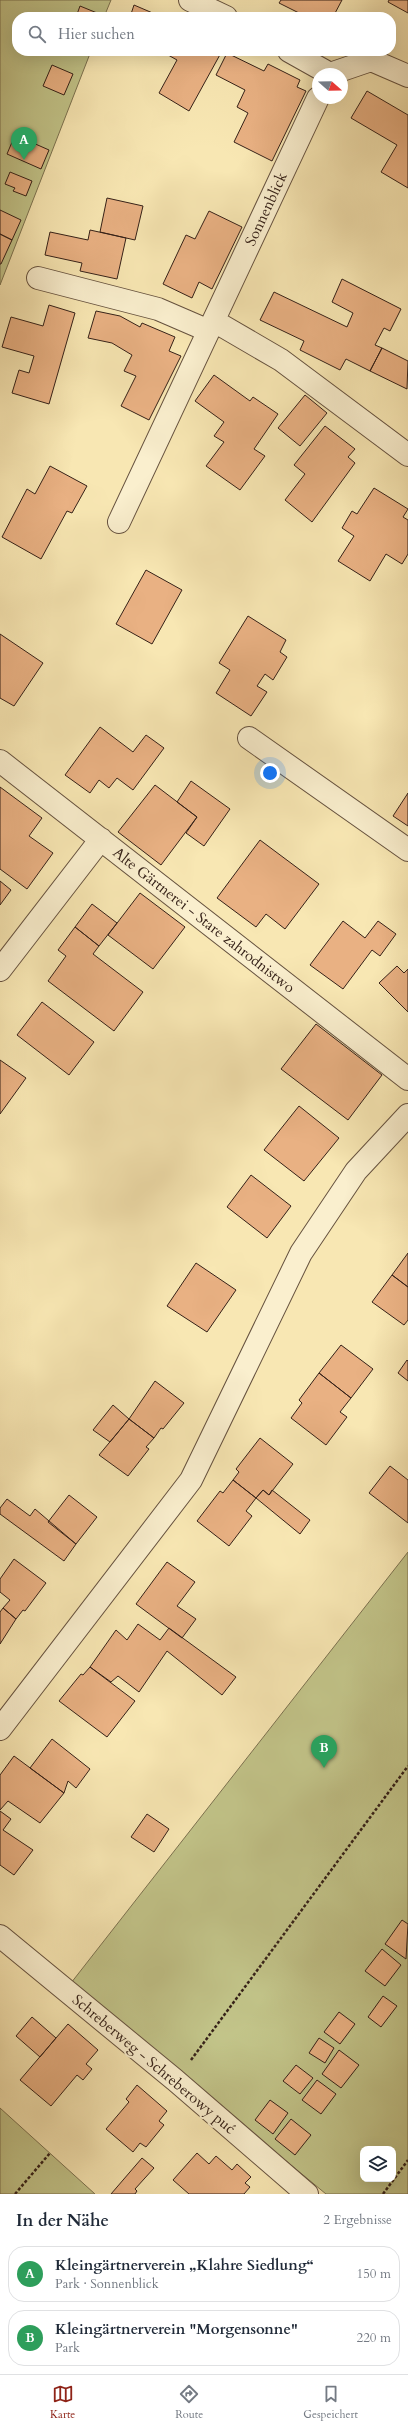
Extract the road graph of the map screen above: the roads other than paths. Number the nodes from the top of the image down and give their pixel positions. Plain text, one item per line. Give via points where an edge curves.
1 (190, 0) edge
2 (215, 12) edge
3 (297, 56) edge
4 (319, 68) edge
5 (348, 68) edge
6 (408, 76) edge
7 (315, 104) edge
8 (38, 278) dead end
9 (211, 326) junction
10 (408, 455) edge
11 (119, 522) dead end
12 (250, 738) dead end
13 (0, 761) edge
14 (101, 839) junction
15 (408, 850) edge
16 (0, 970) edge
17 (408, 1079) edge
18 (408, 1115) edge
19 (0, 1729) edge
20 (0, 1936) edge
21 (306, 2194) edge

1 - 2 street
3 - 4 street
5 - 6 street via 371,60
7 - 9 street, Sonnenblick
8 - 9 street via 158,309
9 - 10 street via 280,360
9 - 11 street, Sonnenblick
12 - 15 street
13 - 14 street, Alte Gärtnerei - Stare zahrodnistwo
14 - 16 street
14 - 17 street, Alte Gärtnerei - Stare zahrodnistwo
18 - 19 street via 356,1172 301,1253 191,1480
20 - 21 street, Schreberweg - Schreberowy puć via 175,2080

